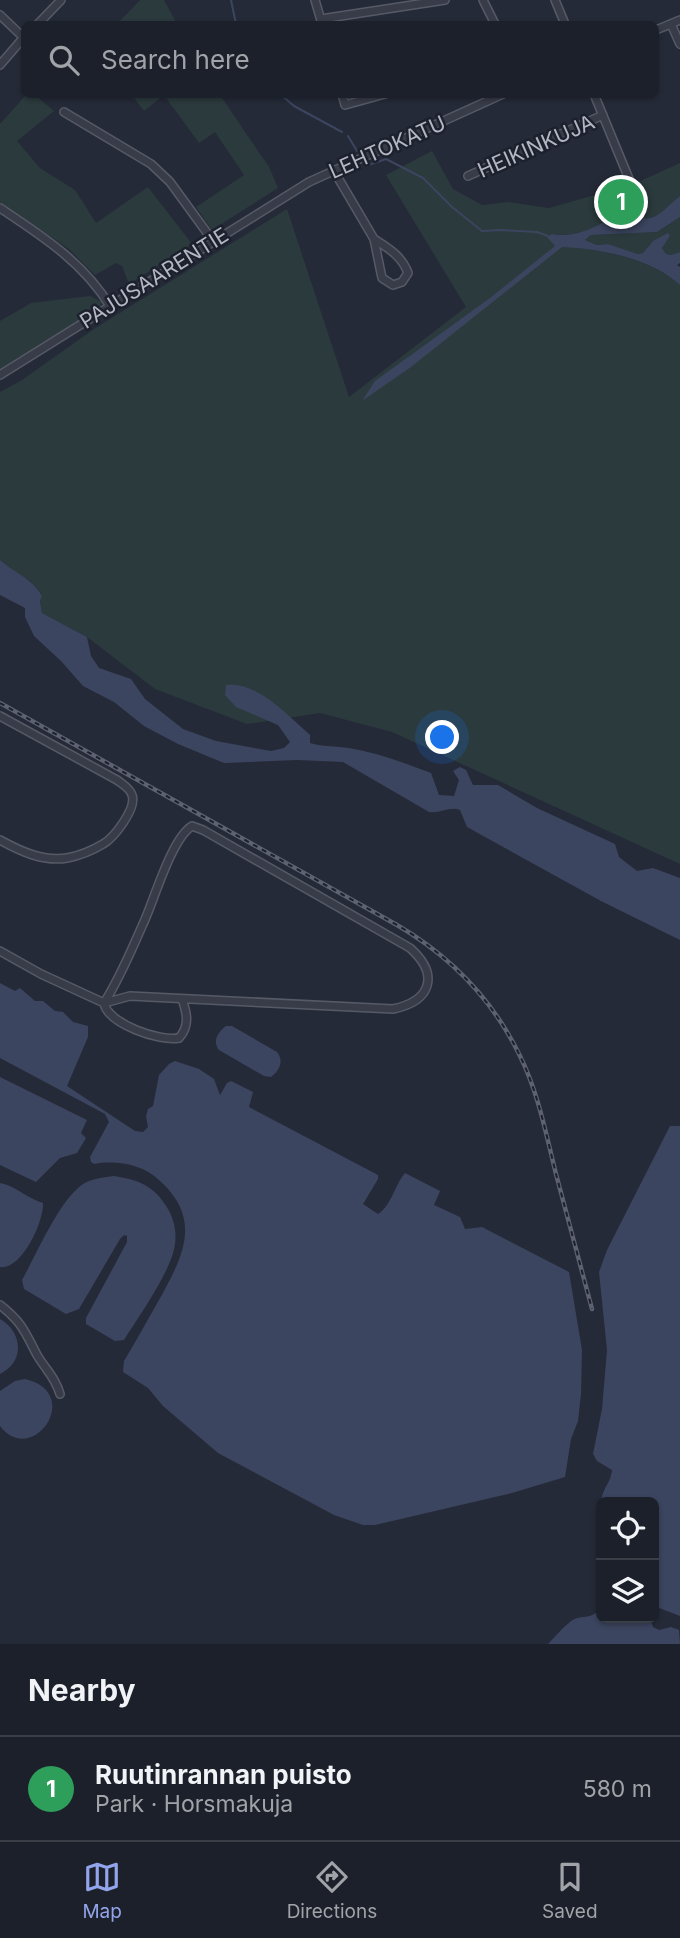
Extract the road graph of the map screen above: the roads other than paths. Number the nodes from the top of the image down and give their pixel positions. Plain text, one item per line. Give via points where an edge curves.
1 (61, 0) edge
2 (315, 0) edge
3 (445, 0) edge
4 (483, 0) edge
5 (555, 0) edge
6 (0, 15) edge
7 (680, 20) edge
8 (41, 21) edge
9 (321, 21) edge
10 (327, 21) edge
11 (494, 21) edge
12 (564, 21) edge
13 (671, 24) junction
14 (659, 29) edge
15 (21, 34) edge
16 (21, 40) edge
17 (680, 44) edge
18 (0, 65) edge
19 (343, 98) edge
20 (370, 98) edge
21 (494, 98) edge
22 (596, 98) edge
23 (64, 112) dead end
24 (603, 115) junction
25 (334, 171) junction
26 (468, 176) dead end
27 (309, 181) joint
28 (634, 191) dead end
29 (0, 208) edge
30 (374, 239) junction
31 (214, 241) junction
32 (110, 306) junction
33 (0, 375) edge
34 (0, 716) edge
35 (0, 840) edge
36 (0, 951) edge
37 (182, 999) junction
38 (104, 1003) junction
39 (0, 1305) edge
40 (60, 1394) dead end

1 - 8 street
2 - 9 street
3 - 10 street
4 - 11 street
5 - 12 street
6 - 15 street
7 - 13 street
13 - 14 street
13 - 17 street
16 - 18 street
19 - 20 street via 345,105
21 - 25 street, LEHTOKATU
22 - 24 street
23 - 31 street via 151,164
24 - 26 street, HEIKINKUJA
24 - 28 street
25 - 27 street, LEHTOKATU
25 - 30 street
27 - 31 street, PAJUSAARENTIE
29 - 32 street via 68,256
30 - 30 street via 382,278 393,285 402,282 408,273 402,261
31 - 32 street, PAJUSAARENTIE
32 - 33 street, PAJUSAARENTIE
34 - 35 street via 117,780 128,788 133,802 104,844 67,858 43,858
36 - 38 street
37 - 38 street via 130,996
37 - 38 street via 185,1030 179,1038 169,1040 115,1019
37 - 38 street via 393,1009 418,1000 429,978 421,958 410,948 192,826 163,873 120,979
39 - 40 street via 29,1335

